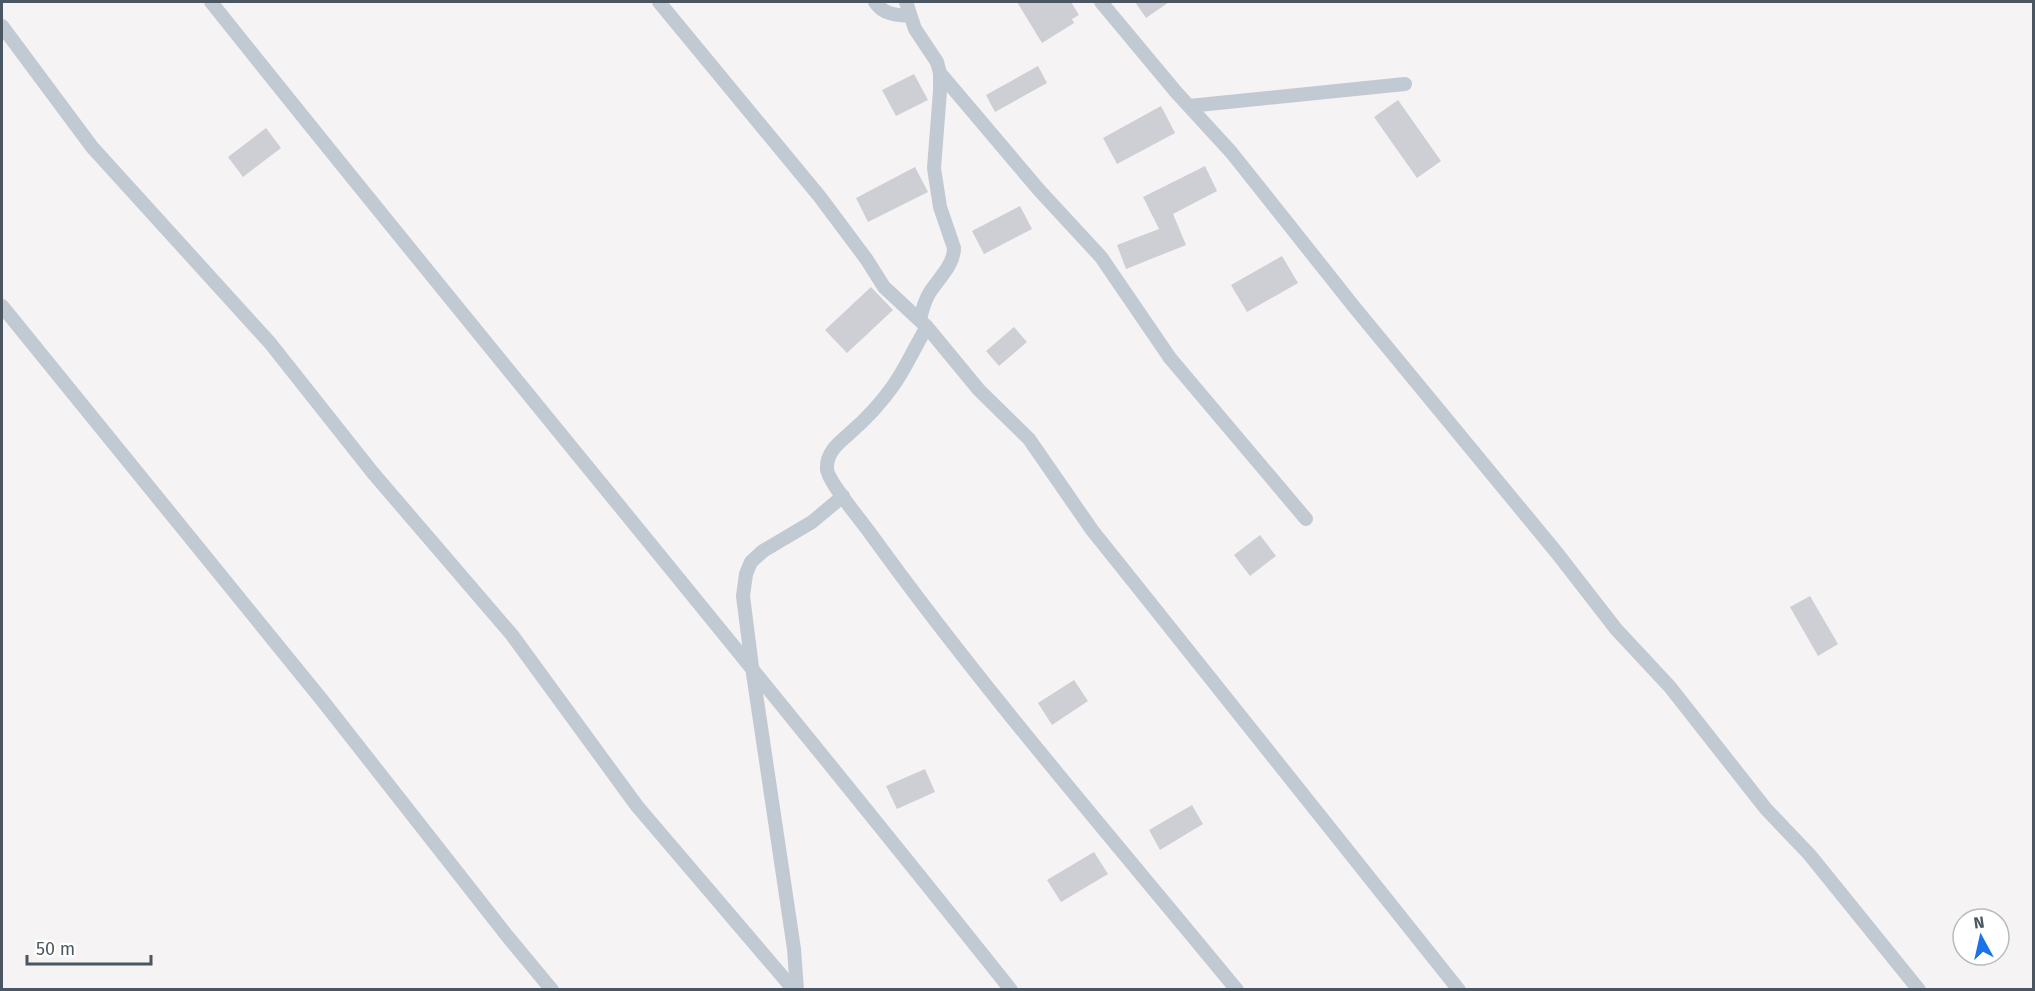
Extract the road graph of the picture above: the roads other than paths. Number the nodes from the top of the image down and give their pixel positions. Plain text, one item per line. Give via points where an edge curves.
1 (211, 2) edge
2 (659, 2) edge
3 (874, 2) edge
4 (906, 2) edge
5 (1101, 2) edge
6 (909, 16) junction
7 (2, 26) edge
8 (940, 73) junction
9 (1405, 84) dead end
10 (1189, 106) junction
11 (2, 306) edge
12 (924, 324) junction
13 (843, 496) junction
14 (1306, 519) dead end
15 (752, 667) junction
16 (552, 990) edge
17 (795, 990) edge
18 (1011, 990) edge
19 (1237, 990) edge
20 (1459, 990) edge
21 (1919, 990) edge

1 - 15 street via 403,243
2 - 12 street via 820,197 884,287
3 - 6 street via 893,15
4 - 6 street
5 - 10 street
6 - 8 street
7 - 17 street via 92,147 270,343 373,473 512,635 637,806
8 - 12 street via 934,168 954,254 929,294
8 - 14 street via 1101,256 1170,358
9 - 10 street
10 - 21 street via 1231,152 1616,628 1670,687 1766,809 1809,854
11 - 16 street
12 - 13 street via 894,385 833,449 827,472
12 - 20 street via 979,390 1029,439 1136,585
13 - 15 street via 812,522 751,562 743,596
13 - 19 street via 927,609 1102,829
15 - 17 street via 794,949
15 - 18 street

